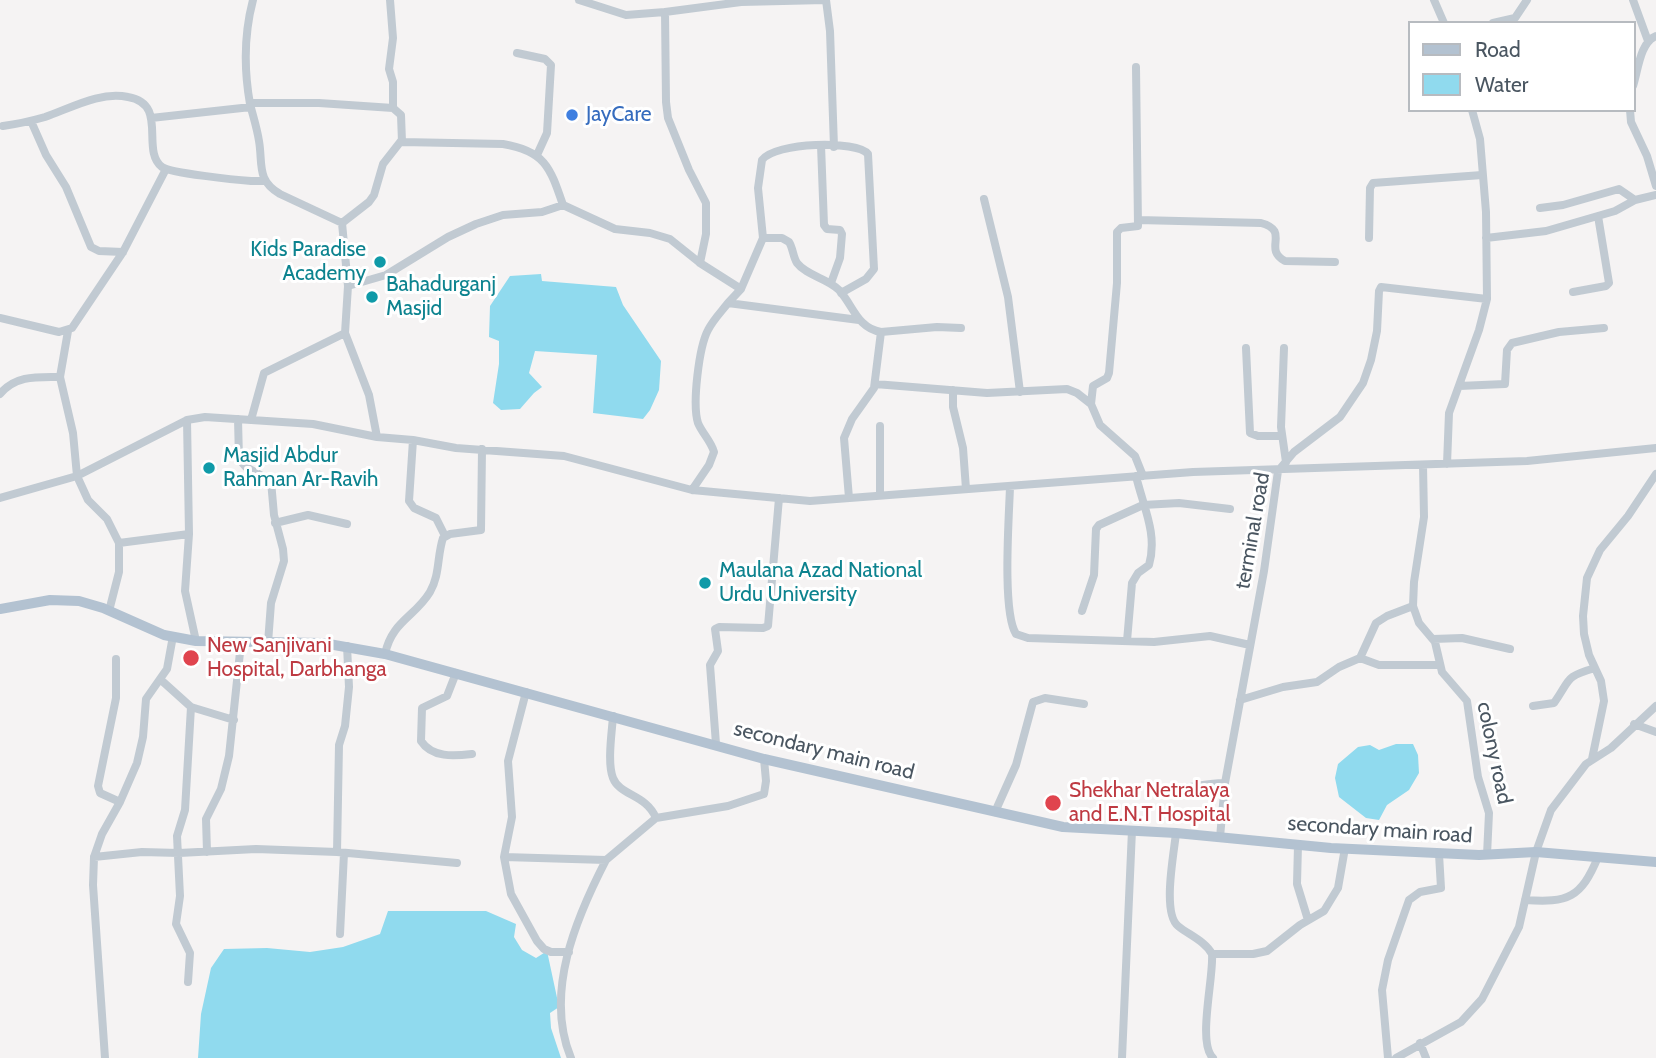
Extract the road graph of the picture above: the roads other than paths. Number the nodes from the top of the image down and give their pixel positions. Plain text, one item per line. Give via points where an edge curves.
1 (253, 0) edge
2 (390, 0) edge
3 (579, 0) edge
4 (825, 0) edge
5 (1434, 0) edge
6 (1527, 0) edge
7 (1633, 0) edge
8 (665, 12) junction
9 (1443, 21) edge
10 (1502, 21) edge
11 (1652, 39) edge
12 (517, 53) dead end
13 (1136, 67) dead end
14 (1635, 81) edge
15 (251, 105) junction
16 (393, 108) junction
17 (1473, 112) edge
18 (1630, 112) edge
19 (150, 118) junction
20 (31, 121) junction
21 (3, 126) dead end
22 (401, 141) junction
23 (821, 145) junction
24 (834, 147) junction
25 (537, 155) junction
26 (166, 169) junction
27 (1482, 175) junction
28 (264, 180) junction
29 (1656, 186) edge
30 (1656, 195) edge
31 (984, 199) dead end
32 (1635, 200) junction
33 (564, 205) junction
34 (1540, 208) dead end
35 (1598, 216) junction
36 (1138, 220) junction
37 (342, 223) junction
38 (763, 238) junction
39 (1369, 238) dead end
40 (1486, 238) junction
41 (123, 252) junction
42 (1335, 262) dead end
43 (700, 263) junction
44 (831, 283) junction
45 (348, 286) junction
46 (741, 289) junction
47 (1573, 292) dead end
48 (841, 293) junction
49 (1487, 299) junction
50 (728, 303) junction
51 (0, 318) edge
52 (859, 320) junction
53 (961, 328) dead end
54 (1604, 328) dead end
55 (68, 331) junction
56 (881, 332) junction
57 (345, 334) junction
58 (1246, 348) dead end
59 (1284, 348) dead end
60 (60, 377) junction
61 (875, 384) junction
62 (1459, 386) junction
63 (953, 390) junction
64 (1020, 392) junction
65 (0, 394) edge
66 (1091, 404) junction
67 (238, 419) junction
68 (187, 420) junction
69 (250, 420) junction
70 (880, 426) dead end
71 (1282, 436) junction
72 (377, 437) junction
73 (413, 440) junction
74 (1656, 448) edge
75 (482, 449) junction
76 (1286, 462) junction
77 (1447, 464) junction
78 (1423, 465) junction
79 (1278, 471) junction
80 (1656, 474) edge
81 (77, 476) junction
82 (1140, 476) junction
83 (1010, 487) junction
84 (967, 489) junction
85 (692, 490) junction
86 (880, 495) junction
87 (0, 498) edge
88 (779, 498) junction
89 (849, 498) junction
90 (1143, 505) junction
91 (1230, 509) dead end
92 (275, 523) junction
93 (347, 524) dead end
94 (188, 534) junction
95 (445, 536) junction
96 (119, 543) junction
97 (1413, 606) junction
98 (0, 609) edge
99 (109, 611) junction
100 (1083, 611) dead end
101 (173, 636) junction
102 (1433, 639) junction
103 (196, 641) junction
104 (1127, 641) junction
105 (241, 643) junction
106 (268, 643) junction
107 (1250, 645) junction
108 (347, 646) junction
109 (1510, 649) dead end
110 (385, 654) junction
111 (1360, 658) junction
112 (116, 659) dead end
113 (1439, 665) junction
114 (1595, 668) junction
115 (456, 673) junction
116 (161, 680) junction
117 (526, 692) junction
118 (1240, 700) junction
119 (1084, 704) dead end
120 (1534, 706) dead end
121 (1656, 706) edge
122 (191, 707) junction
123 (613, 716) junction
124 (234, 720) junction
125 (1634, 724) junction
126 (1656, 732) edge
127 (716, 744) junction
128 (472, 754) dead end
129 (764, 759) junction
130 (1592, 759) junction
131 (1224, 783) junction
132 (1152, 791) dead end
133 (120, 802) junction
134 (995, 813) junction
135 (656, 818) junction
136 (1132, 830) junction
137 (1176, 833) junction
138 (1220, 837) junction
139 (1298, 845) junction
140 (1345, 848) junction
141 (207, 852) junction
142 (1536, 852) junction
143 (179, 853) junction
144 (341, 853) junction
145 (1439, 854) junction
146 (1487, 855) junction
147 (94, 857) junction
148 (504, 857) junction
149 (1598, 857) junction
150 (606, 860) junction
151 (1656, 862) edge
152 (457, 863) dead end
153 (1525, 900) junction
154 (1308, 920) junction
155 (340, 933) dead end
156 (569, 952) junction
157 (1212, 954) junction
158 (188, 982) dead end
159 (1420, 1043) junction
160 (105, 1058) edge
161 (571, 1058) edge
162 (1122, 1058) edge
163 (1213, 1058) edge
164 (1388, 1058) edge
165 (1396, 1058) edge
166 (1426, 1058) edge

1 - 15 street via 246,42
2 - 16 street
3 - 8 street via 626,15
4 - 8 street via 741,2
4 - 24 street
5 - 9 street
6 - 10 street via 1515,18
7 - 11 street
8 - 43 street via 668,118 706,203
11 - 14 street
12 - 25 street via 545,59 551,65 547,133
13 - 36 street
15 - 16 street
15 - 19 street
15 - 28 street
16 - 22 street via 401,115
17 - 27 street
18 - 29 street
19 - 20 street via 140,100 112,96
19 - 26 street via 155,158
20 - 21 street
20 - 41 street via 91,247
22 - 25 street via 503,144
22 - 37 street via 383,164 369,202
23 - 24 street
23 - 38 street via 793,145 765,155 758,188
23 - 44 street via 825,228 842,233
24 - 48 street via 865,150 871,173 874,269 872,275
25 - 33 street via 552,172
26 - 28 street
26 - 41 street
27 - 39 street via 1373,183
27 - 40 street
28 - 37 street via 280,194
30 - 32 street
31 - 64 street via 1008,297
32 - 34 street via 1619,189
32 - 35 street
33 - 43 street via 615,229 670,239
33 - 45 street via 494,218 448,237 386,275
35 - 40 street via 1546,231
35 - 47 street via 1609,283
36 - 42 street via 1261,223 1273,226 1275,253 1280,259
36 - 66 street via 1137,227 1118,230 1109,373 1093,386
37 - 45 street
38 - 44 street via 786,240 797,263
38 - 46 street
40 - 49 street
41 - 55 street
43 - 46 street
44 - 48 street
45 - 57 street
46 - 50 street
48 - 52 street
49 - 62 street
49 - 76 street, terminal road via 1381,287 1377,331 1363,383 1340,417
50 - 52 street
50 - 85 street via 704,341 696,412 714,452
51 - 55 street
52 - 56 street
53 - 56 street
54 - 62 street via 1512,342 1505,384
55 - 60 street
56 - 61 street
57 - 69 street via 264,373
57 - 72 street via 369,395
58 - 71 street via 1250,433
59 - 71 street
60 - 65 street via 22,378
60 - 81 street
61 - 63 street
61 - 89 street via 844,438
62 - 77 street via 1449,413
63 - 64 street
63 - 84 street
64 - 66 street via 1067,389
66 - 82 street via 1100,425 1135,456
67 - 68 street
67 - 69 street
67 - 92 street via 239,459 271,481
68 - 81 street
68 - 94 street
69 - 72 street via 313,424
70 - 86 street
71 - 76 street
72 - 73 street
73 - 75 street
73 - 95 street via 409,501 436,518
74 - 77 street
75 - 85 street via 564,456
75 - 95 street via 482,527
76 - 79 street, terminal road
77 - 78 street
78 - 79 street
78 - 97 street via 1424,517
79 - 82 street
79 - 107 street, terminal road
80 - 114 street via 1600,550 1587,578 1584,634
81 - 87 street
81 - 96 street
82 - 83 street
82 - 90 street
83 - 84 street
83 - 104 street via 1008,592 1016,634
84 - 86 street
85 - 88 street
86 - 89 street
88 - 89 street
88 - 127 street via 768,626 715,629 718,651 710,669
90 - 91 street via 1179,503
90 - 100 street via 1097,527 1094,575
90 - 104 street via 1149,515 1151,557 1132,583
92 - 93 street via 307,515
92 - 106 street via 284,561 271,603
94 - 96 street
94 - 103 street via 185,591
95 - 110 street via 433,585 392,632
96 - 99 street via 119,572
97 - 102 street, colony road
97 - 111 street via 1376,623
98 - 99 main road, secondary main road via 50,600 79,601
99 - 101 main road, secondary main road
101 - 103 main road, secondary main road
101 - 116 street
102 - 109 street via 1462,638
102 - 113 street, colony road
103 - 105 main road, secondary main road
104 - 107 street via 1210,636
105 - 106 main road, secondary main road
105 - 124 street
106 - 108 main road, secondary main road
107 - 118 street, terminal road
108 - 110 main road, secondary main road
108 - 144 street via 349,687 339,745
110 - 115 main road, secondary main road
111 - 113 street via 1379,665
111 - 118 street via 1317,682
112 - 133 street via 116,698 98,786 100,793
113 - 146 street, colony road via 1470,710 1478,777 1489,813
114 - 120 street via 1569,678 1554,703
114 - 130 street via 1604,701
115 - 117 main road, secondary main road
115 - 128 street via 447,696 422,708 421,741 445,755
116 - 122 street
116 - 133 street via 146,699 141,750
117 - 123 main road, secondary main road
117 - 148 street via 508,761 512,817
118 - 131 street, terminal road
119 - 134 street via 1045,698 1033,702 1016,765
121 - 125 street
122 - 124 street
122 - 143 street
123 - 127 main road, secondary main road
123 - 135 street via 612,777 649,804
124 - 141 street via 225,777 206,819
125 - 126 street
125 - 130 street via 1611,748
127 - 129 main road, secondary main road
129 - 134 main road, secondary main road
129 - 135 street via 764,794 728,806
130 - 142 street via 1551,810
131 - 132 street
131 - 138 street, terminal road
133 - 147 street
134 - 136 main road, secondary main road via 1063,827
135 - 150 street
136 - 137 main road, secondary main road
136 - 162 street
137 - 138 main road, secondary main road
137 - 157 street via 1171,916
138 - 139 main road, secondary main road
139 - 140 main road, secondary main road
139 - 154 street via 1297,884
140 - 145 main road, secondary main road
140 - 154 street via 1338,888 1324,911
141 - 143 street
141 - 144 street
142 - 146 main road, secondary main road
142 - 149 main road, secondary main road
142 - 153 street
143 - 147 street
143 - 158 street via 176,924 190,953
144 - 152 street
144 - 155 street
145 - 146 main road, secondary main road
145 - 164 street via 1441,888 1420,892 1409,900 1388,960 1382,990
147 - 160 street
148 - 150 street
148 - 156 street via 511,894 537,941 551,952
149 - 151 main road, secondary main road
149 - 153 street via 1585,882 1567,899
150 - 156 street via 585,901
153 - 159 street via 1519,928 1482,999 1461,1023
154 - 157 street via 1261,953
156 - 161 street via 562,1009
157 - 163 street via 1206,1039
159 - 165 street
159 - 166 street

